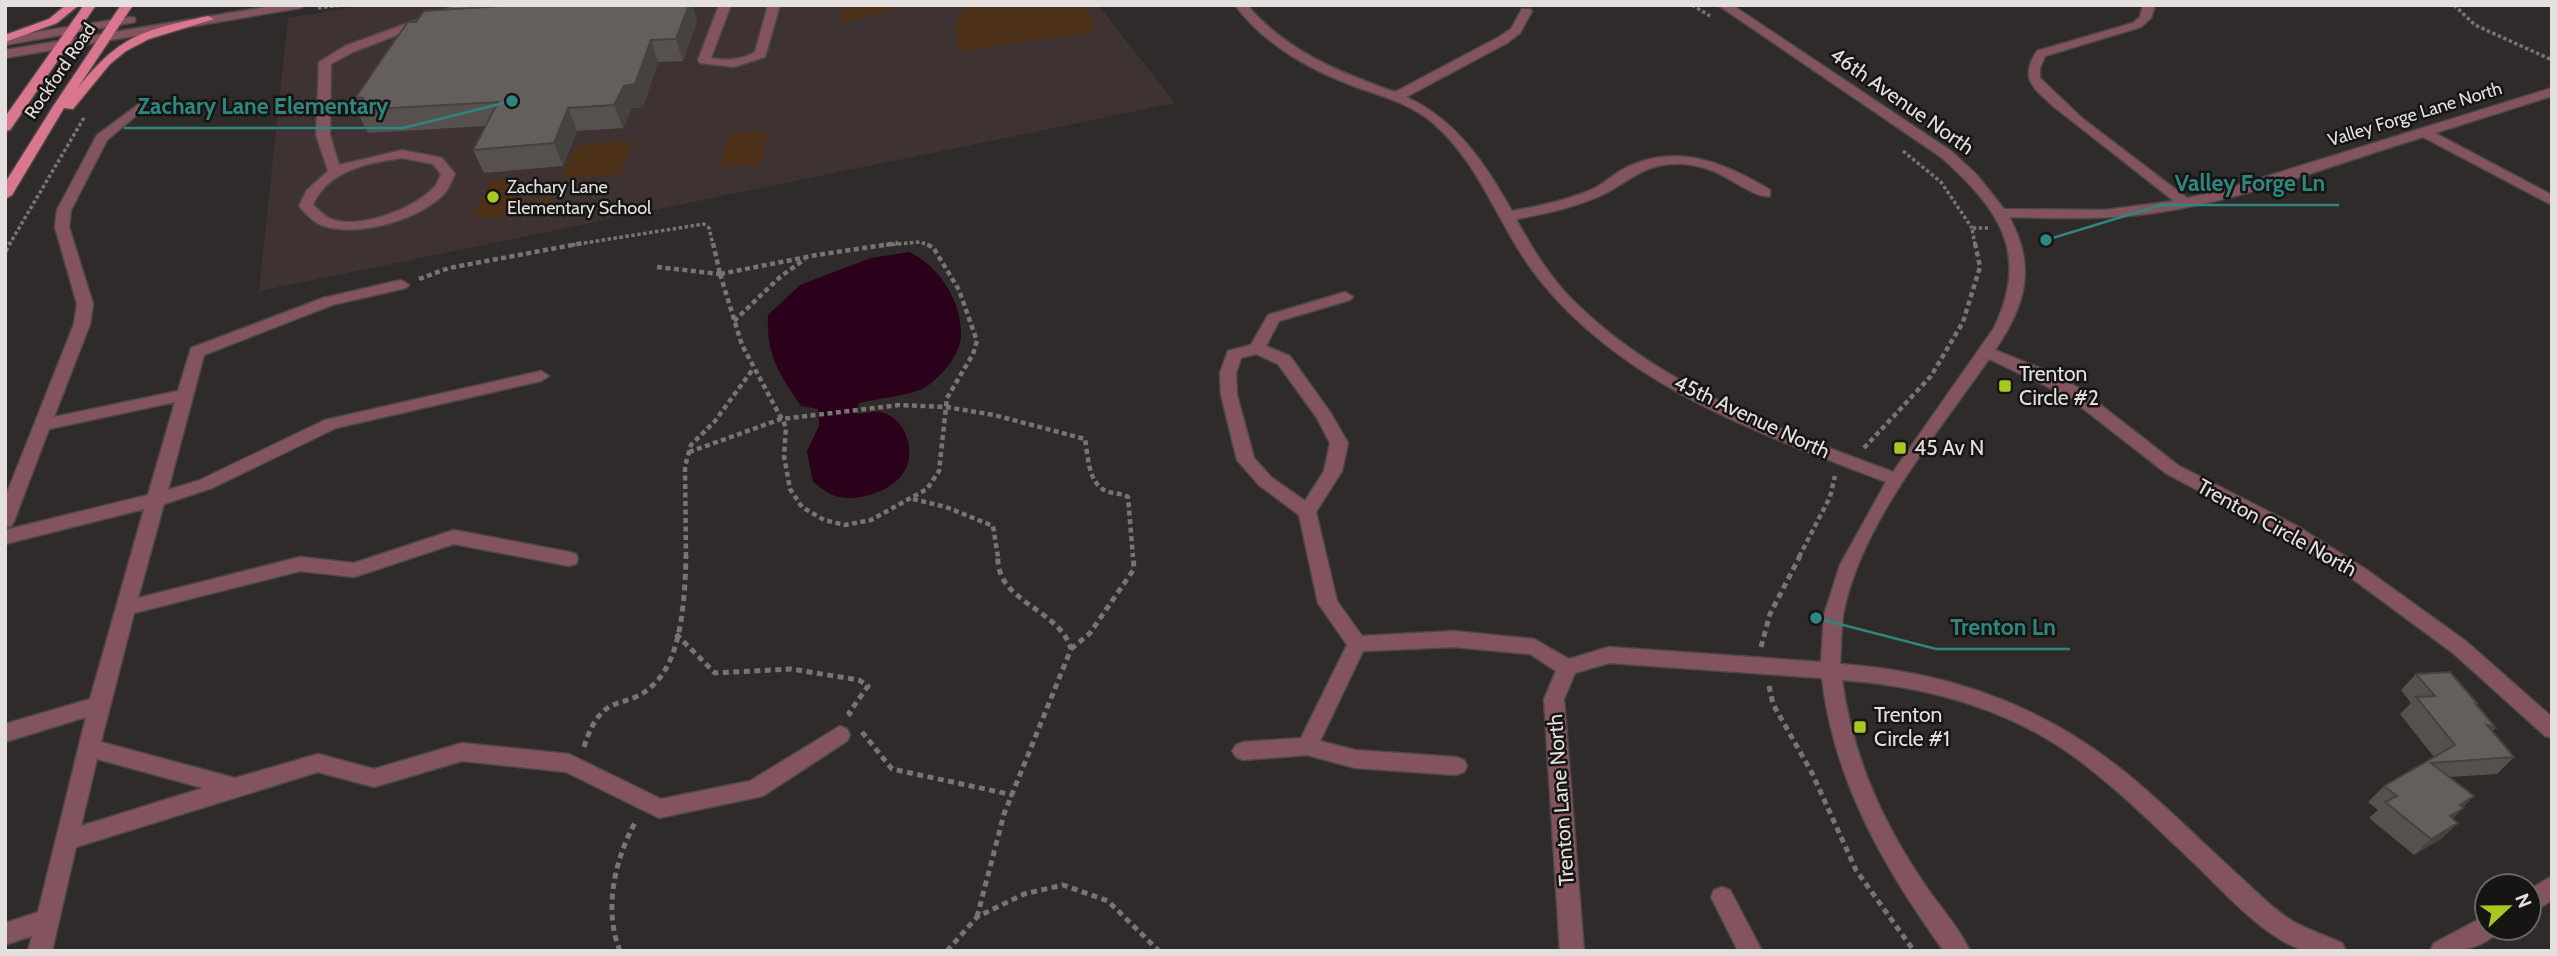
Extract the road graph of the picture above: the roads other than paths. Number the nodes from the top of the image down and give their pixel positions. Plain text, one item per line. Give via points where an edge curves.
1 (74, 5) edge
2 (90, 5) edge
3 (127, 5) edge
4 (225, 5) edge
5 (300, 5) edge
6 (470, 5) edge
7 (725, 5) edge
8 (774, 5) edge
9 (1241, 5) edge
10 (1724, 5) edge
11 (2149, 5) edge
12 (1526, 11) dead end
13 (208, 19) junction
14 (116, 22) junction
15 (72, 30) junction
16 (106, 37) junction
17 (5, 40) edge
18 (62, 44) junction
19 (5, 54) edge
20 (2552, 92) edge
21 (1398, 96) junction
22 (139, 108) dead end
23 (5, 127) edge
24 (2424, 132) junction
25 (38, 139) junction
26 (335, 172) junction
27 (1765, 193) dead end
28 (5, 195) edge
29 (2552, 201) edge
30 (2185, 203) junction
31 (2000, 214) junction
32 (1508, 216) junction
33 (401, 285) road end
34 (1345, 297) dead end
35 (1257, 348) junction
36 (1986, 352) junction
37 (541, 376) dead end
38 (184, 395) junction
39 (42, 425) junction
40 (1897, 480) junction
41 (155, 500) junction
42 (1307, 512) junction
43 (5, 521) edge
44 (5, 537) edge
45 (569, 559) dead end
46 (127, 608) junction
47 (1357, 644) junction
48 (1567, 668) junction
49 (1832, 672) junction
50 (99, 705) junction
51 (2552, 730) edge
52 (5, 733) edge
53 (840, 735) dead end
54 (1307, 747) junction
55 (89, 748) junction
56 (1243, 751) dead end
57 (1456, 766) dead end
58 (235, 787) junction
59 (66, 840) junction
60 (1722, 897) dead end
61 (47, 920) junction
62 (5, 934) edge
63 (2473, 934) edge
64 (40, 951) edge
65 (1572, 951) edge
66 (1751, 951) edge
67 (1958, 951) edge
68 (2334, 951) edge
69 (2442, 951) edge

1 - 17 main road via 53,21
2 - 15 main road, Rockford Road
3 - 14 main road, Rockford Road
4 - 14 street
5 - 13 street
6 - 26 street via 325,62 323,135
7 - 8 street via 704,60 716,64 751,61 761,54
9 - 21 street, 45th Avenue North via 1301,59
10 - 31 street, 46th Avenue North via 1955,161
11 - 30 street via 2145,18 2137,24 2041,54 2033,66 2034,78 2058,104
12 - 21 street via 1516,31 1503,40
13 - 16 street
13 - 25 main road via 166,29 112,56
14 - 15 street
14 - 16 main road, Rockford Road
15 - 17 street
15 - 18 main road, Rockford Road
16 - 18 street
16 - 25 main road, Rockford Road
18 - 19 street
18 - 23 main road, Rockford Road
20 - 24 street, Valley Forge Lane North
21 - 32 street, 45th Avenue North via 1456,137
22 - 39 street via 102,138 64,210 62,227 85,304 82,324
24 - 29 street
24 - 30 street, Valley Forge Lane North
25 - 28 main road, Rockford Road
26 - 26 street via 319,183 306,206 318,219 343,225 412,211 444,188 449,177 447,167 437,159 411,155 379,157
27 - 32 street via 1714,164 1662,161 1639,166 1569,204
30 - 31 street, Valley Forge Lane North via 2105,214
31 - 36 street, 46th Avenue North via 2016,251 2018,275 2014,301
32 - 40 street, 45th Avenue North via 1543,275 1618,348 1735,414
33 - 38 street via 328,301 197,352
34 - 35 street via 1273,318
35 - 42 street via 1284,360 1339,443 1333,471
35 - 42 street via 1234,355 1228,373 1246,460 1265,481
36 - 40 street, 46th Avenue North
36 - 51 street, Trenton Circle North via 2073,392 2171,469 2362,575 2440,631
37 - 41 street via 331,424 206,484
38 - 39 street
38 - 41 street
39 - 43 street
40 - 49 street via 1848,567 1836,603
41 - 44 street
41 - 46 street
42 - 47 street via 1328,603
45 - 46 street via 454,537 354,570 300,564
46 - 50 street
47 - 48 street via 1454,639 1534,647
47 - 54 street
48 - 49 street via 1609,655
48 - 65 street, Trenton Lane North via 1554,699
49 - 67 street via 1835,713 1850,768 1885,842 1928,913
49 - 68 street via 1916,680 2029,719 2082,751 2131,790 2285,929
50 - 52 street
50 - 55 street
53 - 58 street via 755,789 659,809 569,762 462,752 374,778 318,762
54 - 56 street
54 - 57 street via 1355,759
55 - 58 street
55 - 59 street
58 - 59 street
59 - 61 street
60 - 66 street
61 - 62 street
61 - 64 street
63 - 69 street

